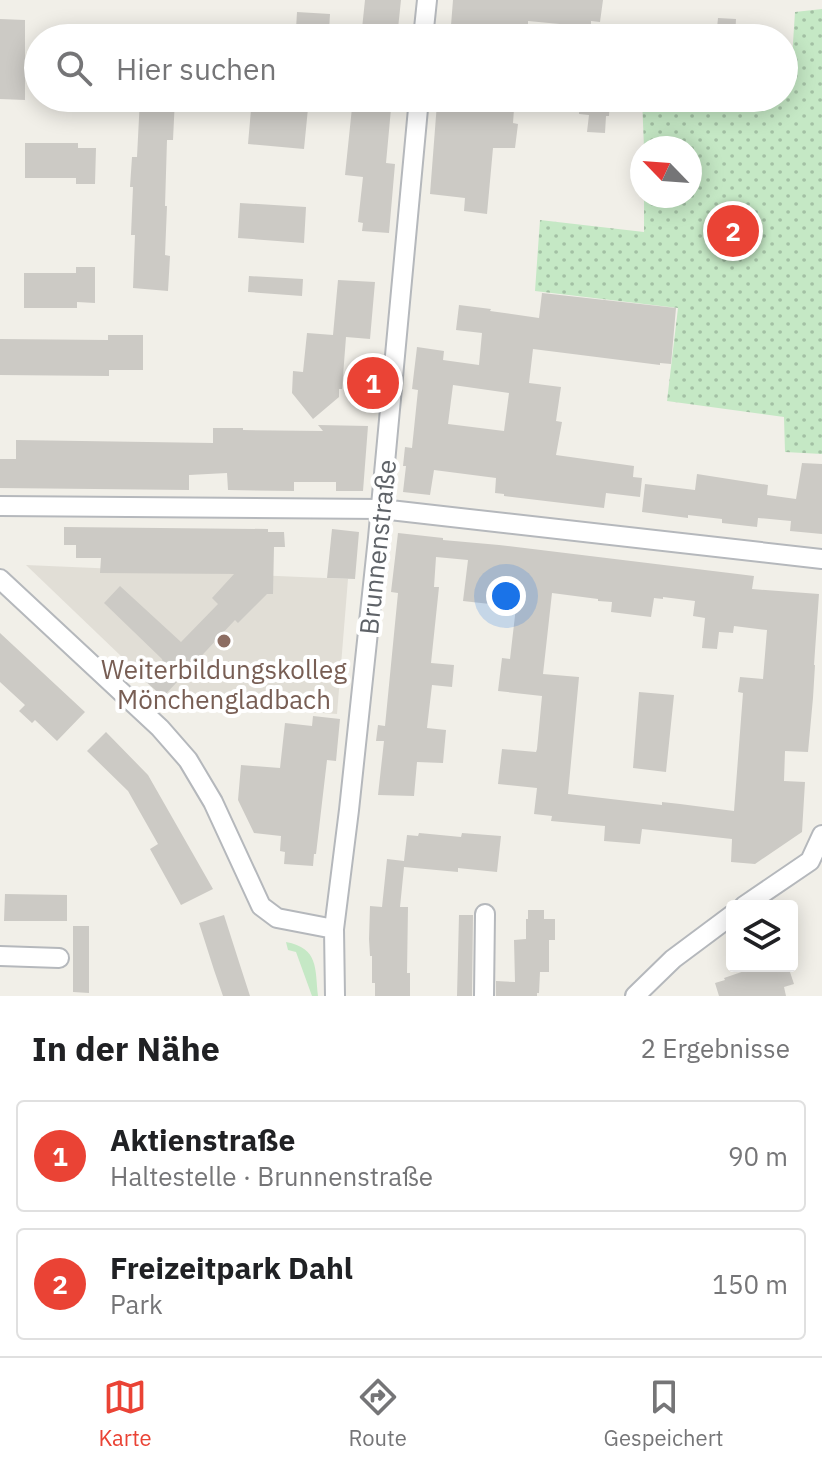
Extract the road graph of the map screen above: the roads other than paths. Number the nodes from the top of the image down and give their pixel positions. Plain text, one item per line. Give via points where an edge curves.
1 (427, 0) edge
2 (424, 24) edge
3 (418, 112) edge
4 (0, 506) edge
5 (381, 509) junction
6 (822, 559) edge
7 (0, 579) edge
8 (822, 835) edge
9 (753, 900) edge
10 (485, 914) dead end
11 (726, 919) edge
12 (334, 929) junction
13 (0, 956) edge
14 (59, 958) dead end
15 (335, 996) edge
16 (484, 996) edge
17 (635, 996) edge

1 - 2 street
3 - 5 street, Brunnenstraße
4 - 5 street
5 - 6 street
5 - 12 street, Brunnenstraße
7 - 12 street via 188,760 261,906 277,918
8 - 9 street via 810,861
10 - 16 street
11 - 17 street
12 - 15 street, Brunnenstraße
13 - 14 street

